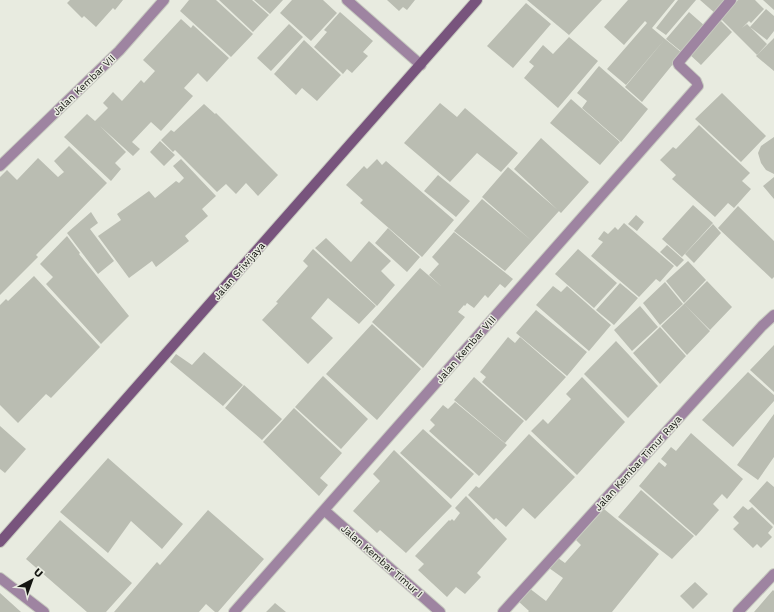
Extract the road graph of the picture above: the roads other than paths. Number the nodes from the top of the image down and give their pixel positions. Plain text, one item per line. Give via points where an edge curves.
1 (164, 0) edge
2 (347, 0) edge
3 (477, 0) edge
4 (731, 0) edge
5 (421, 65) junction
6 (0, 166) edge
7 (774, 315) edge
8 (324, 510) junction
9 (0, 542) edge
10 (774, 574) edge
11 (0, 578) edge
12 (44, 612) edge
13 (234, 612) edge
14 (440, 612) edge
15 (503, 612) edge
16 (738, 612) edge

1 - 6 street, Jalan Kembar VII via 119,51
2 - 5 street
3 - 5 main road, Jalan Sriwijaya
4 - 8 street, Jalan Kembar VIII via 678,63 698,86
5 - 9 main road, Jalan Sriwijaya
7 - 15 street, Jalan Kembar Timur Raya
8 - 13 street, Jalan Kembar VIII
8 - 14 street, Jalan Kembar Timur I
10 - 16 street
11 - 12 street

